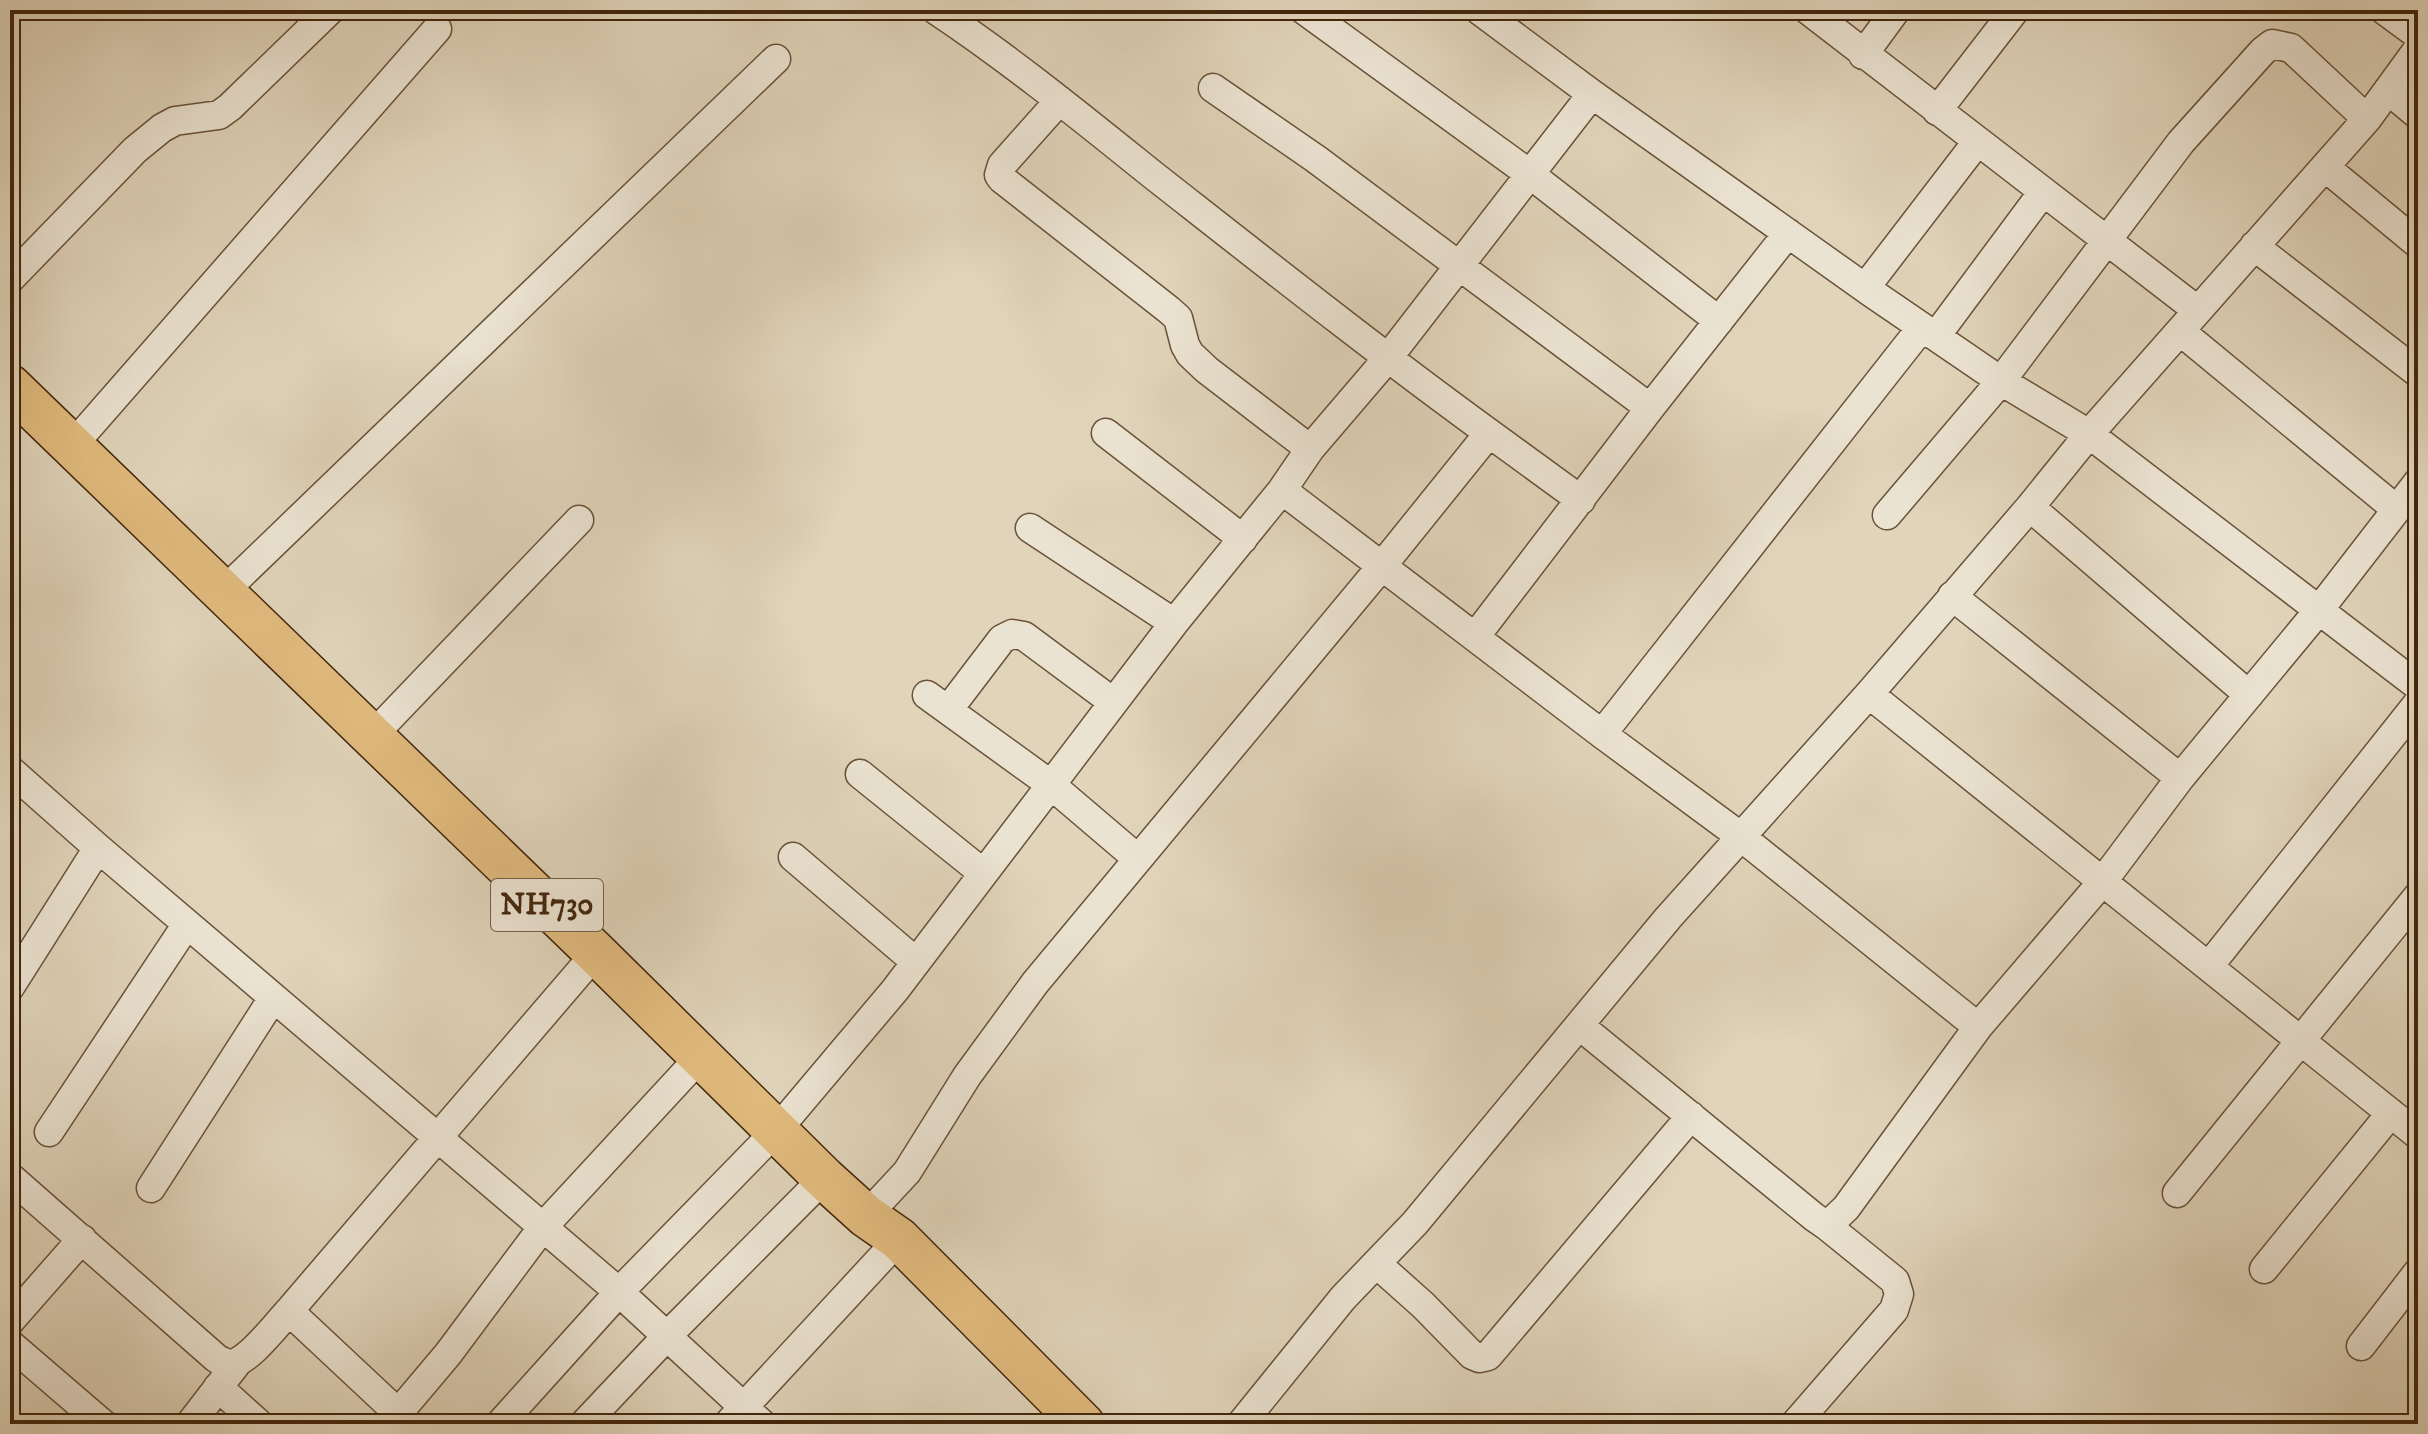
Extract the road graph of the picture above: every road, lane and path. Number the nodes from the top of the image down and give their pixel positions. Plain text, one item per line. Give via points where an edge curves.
1 (330, 10) edge
2 (936, 10) edge
3 (1304, 10) edge
4 (1479, 10) edge
5 (1808, 10) edge
6 (1896, 10) edge
7 (2015, 10) edge
8 (2384, 10) edge
9 (437, 29) dead end
10 (2418, 35) edge
11 (2418, 49) edge
12 (1863, 55) junction
13 (776, 59) dead end
14 (1213, 88) dead end
15 (2388, 90) junction
16 (1592, 94) junction
17 (1059, 101) junction
18 (1937, 111) junction
19 (2418, 115) edge
20 (2367, 119) junction
21 (1977, 142) junction
22 (2325, 167) junction
23 (1531, 175) junction
24 (2043, 192) junction
25 (1788, 233) junction
26 (2106, 241) junction
27 (2418, 244) edge
28 (2254, 246) junction
29 (1460, 266) junction
30 (10, 279) edge
31 (1865, 288) junction
32 (1719, 321) junction
33 (2188, 321) junction
34 (1929, 331) junction
35 (1387, 359) junction
36 (2418, 373) edge
37 (2001, 381) junction
38 (10, 386) edge
39 (1650, 408) junction
40 (1106, 433) dead end
41 (1489, 433) junction
42 (2089, 434) junction
43 (72, 446) junction
44 (1310, 449) junction
45 (2418, 482) edge
46 (1282, 490) junction
47 (1581, 500) junction
48 (2030, 507) junction
49 (2396, 509) junction
50 (1887, 515) dead end
51 (579, 520) dead end
52 (1030, 528) dead end
53 (1243, 539) junction
54 (1381, 567) junction
55 (222, 593) junction
56 (1952, 596) junction
57 (2319, 610) junction
58 (1174, 623) junction
59 (1475, 637) junction
60 (2418, 686) edge
61 (1869, 694) junction
62 (2249, 695) junction
63 (1113, 702) junction
64 (2418, 703) edge
65 (1602, 734) junction
66 (372, 736) junction
67 (860, 774) dead end
68 (2180, 778) junction
69 (14, 780) edge
70 (1050, 784) junction
71 (1740, 836) junction
72 (98, 848) junction
73 (793, 857) dead end
74 (1138, 859) junction
75 (983, 873) junction
76 (2103, 881) junction
77 (2418, 896) edge
78 (187, 924) junction
79 (596, 953) junction
80 (916, 962) junction
81 (2209, 966) junction
82 (10, 985) edge
83 (273, 998) junction
84 (1580, 1026) junction
85 (1978, 1027) junction
86 (2301, 1039) junction
87 (701, 1056) junction
88 (2391, 1113) junction
89 (1691, 1116) junction
90 (777, 1130) junction
91 (49, 1132) dead end
92 (2418, 1135) edge
93 (437, 1139) junction
94 (10, 1177) edge
95 (824, 1178) junction
96 (151, 1188) dead end
97 (2177, 1193) dead end
98 (1827, 1226) junction
99 (542, 1228) junction
100 (882, 1228) junction
101 (82, 1239) junction
102 (1377, 1264) junction
103 (2264, 1269) dead end
104 (2418, 1272) edge
105 (619, 1292) junction
106 (289, 1311) junction
107 (10, 1321) edge
108 (667, 1336) junction
109 (10, 1344) edge
110 (2361, 1346) dead end
111 (237, 1363) junction
112 (218, 1387) junction
113 (393, 1418) edge
114 (744, 1418) edge
115 (103, 1424) edge
116 (190, 1424) edge
117 (259, 1424) edge
118 (500, 1424) edge
119 (584, 1424) edge
120 (1083, 1424) edge
121 (1241, 1424) edge
122 (1795, 1424) edge

1 - 30 street via 219,115 175,121 135,150
2 - 17 street
3 - 23 street
4 - 16 street
5 - 12 street
6 - 12 street
7 - 18 street
8 - 10 street
9 - 43 street
11 - 15 street
12 - 18 street
13 - 55 street
14 - 29 street
15 - 19 street
15 - 20 street
16 - 23 street
16 - 25 street
17 - 35 street
17 - 44 street via 999,175 1169,310 1178,318 1190,354
18 - 21 street
20 - 22 street
20 - 26 street via 2291,48 2272,44 2181,142
21 - 24 street
21 - 31 street
22 - 27 street
22 - 28 street
23 - 29 street
23 - 32 street
24 - 26 street
24 - 34 street
25 - 31 street
25 - 32 street
26 - 33 street
26 - 37 street
28 - 33 street
28 - 36 street
29 - 35 street
29 - 39 street
31 - 34 street
32 - 39 street
33 - 42 street
33 - 49 street
34 - 37 street
34 - 65 street
35 - 41 street
35 - 44 street
37 - 42 street
37 - 50 street
38 - 43 highway, NH730
39 - 47 street
40 - 53 street
41 - 47 street
41 - 54 street
42 - 48 street
42 - 57 street
43 - 55 highway, NH730
44 - 46 street
45 - 49 street
46 - 53 street
46 - 54 street
47 - 59 street
48 - 56 street
48 - 62 street
49 - 57 street
51 - 66 street
52 - 58 street
53 - 58 street
54 - 59 street
54 - 74 street
55 - 66 highway, NH730
56 - 61 street
56 - 68 street
57 - 60 street
57 - 62 street
58 - 63 street
59 - 65 street
61 - 71 street
61 - 76 street
62 - 68 street
63 - 70 street
63 - 70 street via 1024,636 1012,634 938,702
64 - 81 street
65 - 71 street
66 - 79 highway, NH730
67 - 75 street
68 - 76 street
69 - 72 street
70 - 74 street
70 - 75 street
71 - 84 street
71 - 85 street
72 - 78 street
72 - 82 street
73 - 80 street
74 - 100 street via 1035,983 967,1076 907,1172
75 - 80 street
76 - 81 street
76 - 85 street
77 - 86 street
78 - 83 street
78 - 91 street
79 - 87 highway, NH730
79 - 93 street
80 - 90 street
81 - 86 street
83 - 93 street
83 - 96 street
84 - 89 street
84 - 102 street
85 - 98 street via 1846,1208
86 - 88 street
86 - 97 street
87 - 90 highway, NH730
87 - 99 street
88 - 92 street
88 - 103 street
89 - 98 street
89 - 102 street via 1488,1356 1472,1355
90 - 95 highway, NH730
90 - 105 street
93 - 99 street
93 - 106 street
94 - 101 street
95 - 100 highway, NH730
95 - 108 street
98 - 122 street via 1895,1281 1899,1294 1894,1310
99 - 105 street
99 - 113 street
100 - 114 street
100 - 120 highway, NH730
101 - 107 street
101 - 111 street via 216,1358
102 - 121 street
104 - 110 street
105 - 108 street
105 - 118 street
106 - 111 street
106 - 113 street
108 - 114 street
108 - 119 street
109 - 115 street
111 - 112 street
112 - 116 street
112 - 117 street

